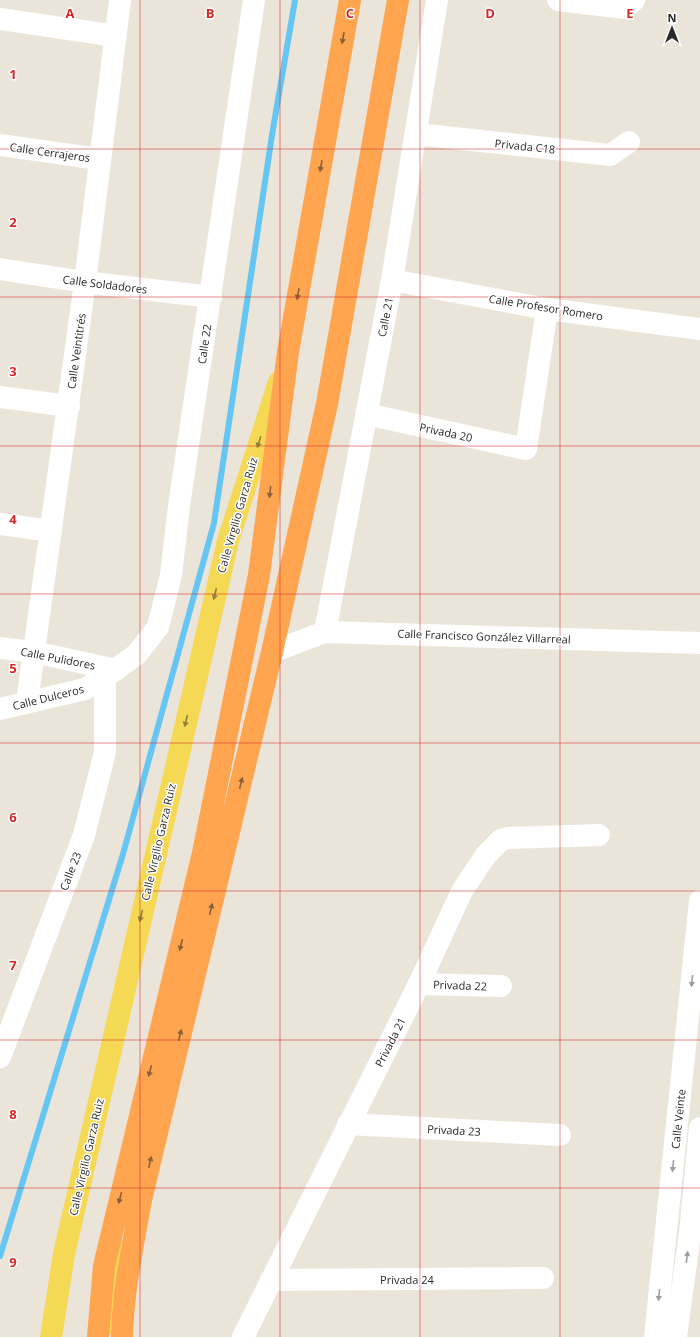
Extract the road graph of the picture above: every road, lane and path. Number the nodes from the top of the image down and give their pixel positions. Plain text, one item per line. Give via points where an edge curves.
1 (120, 0) edge
2 (254, 0) edge
3 (350, 0) edge
4 (398, 0) edge
5 (437, 0) edge
6 (558, 0) edge
7 (634, 0) edge
8 (0, 19) edge
9 (116, 36) junction
10 (416, 134) junction
11 (629, 142) dead end
12 (0, 145) edge
13 (99, 159) junction
14 (0, 269) edge
15 (392, 280) junction
16 (85, 282) junction
17 (211, 297) junction
18 (547, 309) junction
19 (700, 329) edge
20 (288, 352) junction
21 (0, 396) edge
22 (69, 406) junction
23 (366, 414) junction
24 (0, 524) edge
25 (51, 531) junction
26 (325, 632) junction
27 (700, 643) edge
28 (0, 648) edge
29 (34, 652) junction
30 (272, 652) junction
31 (110, 674) junction
32 (27, 702) junction
33 (0, 709) edge
34 (599, 835) dead end
35 (700, 900) edge
36 (419, 984) junction
37 (500, 986) dead end
38 (694, 1007) edge
39 (0, 1057) edge
40 (348, 1124) junction
41 (560, 1135) dead end
42 (700, 1136) edge
43 (675, 1140) junction
44 (141, 1200) junction
45 (542, 1278) dead end
46 (271, 1280) junction
47 (51, 1337) edge
48 (98, 1337) edge
49 (106, 1337) edge
50 (122, 1337) edge
51 (243, 1337) edge
52 (655, 1337) edge
53 (676, 1337) edge

1 - 9 street, Calle Veintitrés
2 - 17 street, Calle 22
3 -> 20 highway
4 - 30 highway via 327,404
5 - 10 street, Calle 21
6 - 7 street via 625,8
8 - 9 street
9 - 13 street, Calle Veintitrés
10 - 11 street, Privada C18 via 610,155
10 - 15 street, Calle 21
12 - 13 street, Calle Cerrajeros
13 - 16 street, Calle Veintitrés
14 - 16 street, Calle Soldadores
15 - 18 street, Calle Profesor Romero
15 - 23 street, Calle 21
16 - 17 street, Calle Soldadores
16 - 22 street, Calle Veintitrés
17 - 31 street, Calle 22 via 171,575 158,627 137,654
18 - 19 street, Calle Profesor Romero
18 - 23 street, Privada 20 via 526,449
20 -> 47 main road, Calle Virgilio Garza Ruiz via 228,541 64,1254
20 -> 48 highway via 259,575 203,853 104,1266
21 - 22 street
22 - 25 street, Calle Veintitrés
23 - 26 street, Calle 21
24 - 25 street
25 - 29 street, Calle Veintitrés
26 - 27 street, Calle Francisco González Villarreal
26 - 30 street, Calle Francisco González Villarreal
28 - 29 street, Calle Pulidores
29 - 31 street, Calle Pulidores
29 - 32 street, Calle Veintitrés
44 -> 30 highway
31 - 32 street, Calle Dulceros via 85,689
31 - 39 street, Calle 23 via 105,752 84,835
32 - 33 street, Calle Dulceros
34 - 36 street, Privada 21 via 501,840 486,855 462,891
35 -> 38 street, Calle Veinte
36 - 37 street, Privada 22
36 - 40 street, Privada 21
38 - 43 street, Calle Veinte
40 - 41 street, Privada 23
40 - 46 street, Privada 21
42 - 43 street
53 -> 42 street, Calle Veinte
43 -> 52 street, Calle Veinte
44 - 49 main road via 113,1289
44 - 50 highway via 126,1286
45 - 46 street, Privada 24
46 - 51 street, Privada 21

